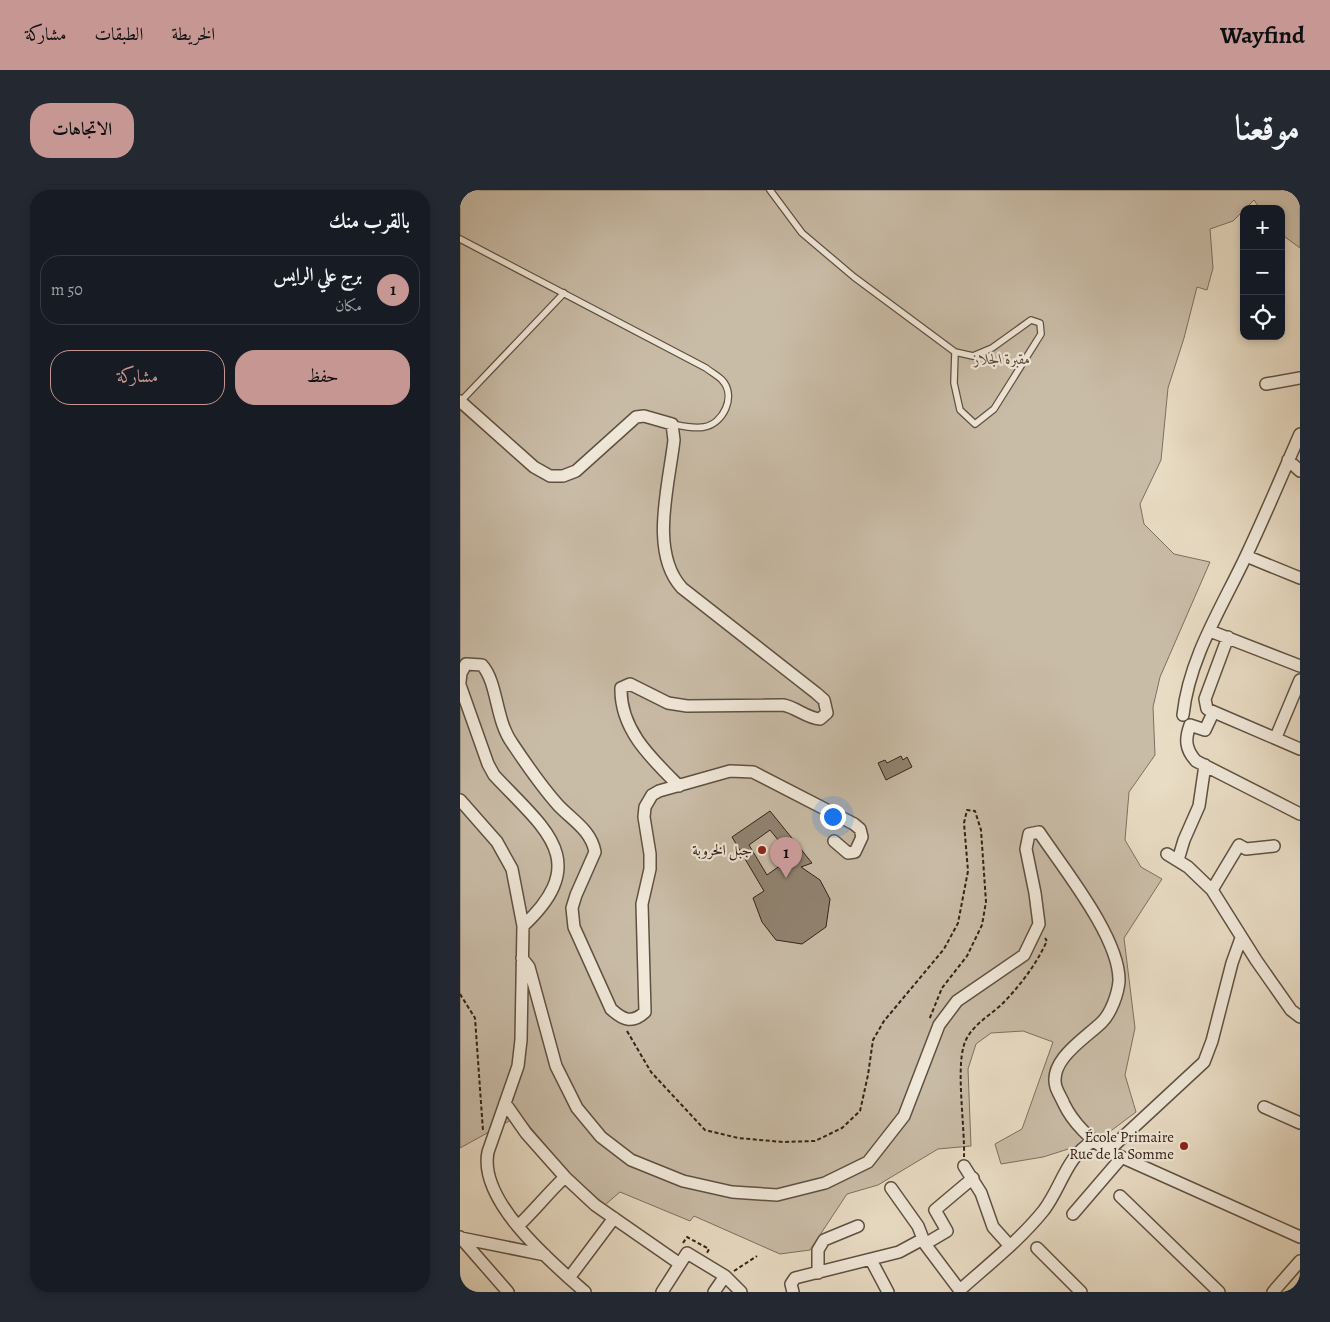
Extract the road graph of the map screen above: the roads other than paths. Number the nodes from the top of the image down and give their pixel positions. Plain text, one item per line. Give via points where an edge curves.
1 (770, 190) edge
2 (460, 239) edge
3 (564, 294) junction
4 (955, 352) junction
5 (1300, 378) edge
6 (1266, 384) dead end
7 (460, 401) edge
8 (672, 424) junction
9 (1300, 434) edge
10 (1288, 460) junction
11 (1300, 471) edge
12 (1246, 556) junction
13 (1300, 578) edge
14 (1210, 631) junction
15 (1228, 637) junction
16 (1300, 666) edge
17 (1300, 680) edge
18 (460, 683) edge
19 (1213, 713) junction
20 (1183, 715) dead end
21 (1276, 737) junction
22 (1300, 749) edge
23 (1205, 765) junction
24 (679, 786) junction
25 (460, 800) edge
26 (1300, 814) edge
27 (834, 841) dead end
28 (1274, 846) dead end
29 (1167, 854) dead end
30 (1178, 860) junction
31 (1212, 890) junction
32 (523, 926) junction
33 (1241, 938) junction
34 (522, 958) junction
35 (1300, 1017) edge
36 (505, 1103) junction
37 (1264, 1107) dead end
38 (1300, 1123) edge
39 (1093, 1141) junction
40 (1108, 1151) junction
41 (1122, 1157) junction
42 (964, 1166) road end
43 (565, 1177) junction
44 (973, 1178) junction
45 (891, 1188) dead end
46 (1120, 1196) dead end
47 (1073, 1214) dead end
48 (614, 1218) junction
49 (518, 1226) junction
50 (858, 1226) dead end
51 (1300, 1237) edge
52 (461, 1238) edge
53 (924, 1241) junction
54 (1010, 1246) junction
55 (1037, 1248) dead end
56 (545, 1255) junction
57 (871, 1260) junction
58 (1300, 1261) edge
59 (680, 1264) junction
60 (818, 1272) junction
61 (725, 1276) junction
62 (569, 1278) junction
63 (961, 1291) edge
64 (508, 1292) edge
65 (583, 1292) edge
66 (662, 1292) edge
67 (714, 1292) edge
68 (741, 1292) edge
69 (793, 1292) edge
70 (888, 1292) edge
71 (1081, 1292) edge
72 (1219, 1292) edge
73 (1273, 1292) edge

1 - 4 lane via 802,233 854,277
2 - 3 lane
3 - 7 lane
3 - 8 lane via 706,368 724,381 728,395 726,411 717,421 705,427
4 - 4 lane via 954,383 960,410 974,424 994,408 1041,334 1040,323 1031,320 992,348 974,356
5 - 6 street
7 - 8 street via 534,467 550,476 576,471 636,418 644,416
8 - 24 street via 674,440 663,536 667,564 673,578 824,700 827,713 820,719 812,719 793,707 783,705 668,704 626,684 621,688 620,699 632,733 639,745
9 - 10 street
10 - 11 street
10 - 12 street
12 - 13 street
12 - 14 street
14 - 15 street
14 - 20 street via 1200,651
15 - 16 street
15 - 19 street via 1205,699 1207,709
17 - 21 street
18 - 24 street via 466,664 482,666 488,672 500,721 510,741 558,804 594,843 595,852 572,908 574,927 611,1009 630,1021 645,1012 646,1004 642,904 650,854 644,807 652,795
18 - 32 street via 488,764 548,833 557,850 557,875 549,894 539,911
19 - 21 street
19 - 23 street via 1205,730 1190,725 1186,735 1187,751
21 - 22 street
23 - 26 street
23 - 30 street via 1199,806
24 - 27 street via 730,771 753,772 860,829 862,837 855,852 848,853
25 - 32 street via 496,842 512,869
28 - 31 street via 1246,849 1239,845
29 - 30 street
30 - 31 street
31 - 33 street
32 - 34 street
33 - 35 street via 1291,1010
33 - 40 street via 1204,1062
34 - 36 street via 518,1066
34 - 39 street via 529,967 556,1066 577,1108 601,1137 631,1160 683,1181 732,1192 777,1195 825,1184 868,1162 904,1116 939,1025 957,1001 1024,955 1039,924 1026,849 1029,834 1040,832 1094,915 1116,957 1119,982 1114,1003 1103,1021 1059,1063 1055,1085 1067,1110
36 - 43 street via 526,1133
36 - 49 street via 486,1164 493,1189
37 - 38 street
39 - 40 street
39 - 54 street via 1078,1151 1045,1209
40 - 41 street
41 - 47 street
41 - 51 street
42 - 44 street
43 - 48 street
43 - 49 street
44 - 53 street via 935,1210 947,1232
44 - 54 street via 993,1228
45 - 53 street via 918,1226
46 - 72 street
48 - 59 street
48 - 62 street
49 - 56 street
50 - 60 street via 824,1240 820,1245
52 - 56 street
52 - 64 street
53 - 57 street
53 - 63 street
54 - 63 street
55 - 71 street
56 - 62 street
57 - 60 street
57 - 70 street
58 - 73 street
59 - 61 street via 684,1255 690,1254
59 - 66 street
60 - 69 street via 792,1280
61 - 67 street
61 - 68 street
62 - 65 street

